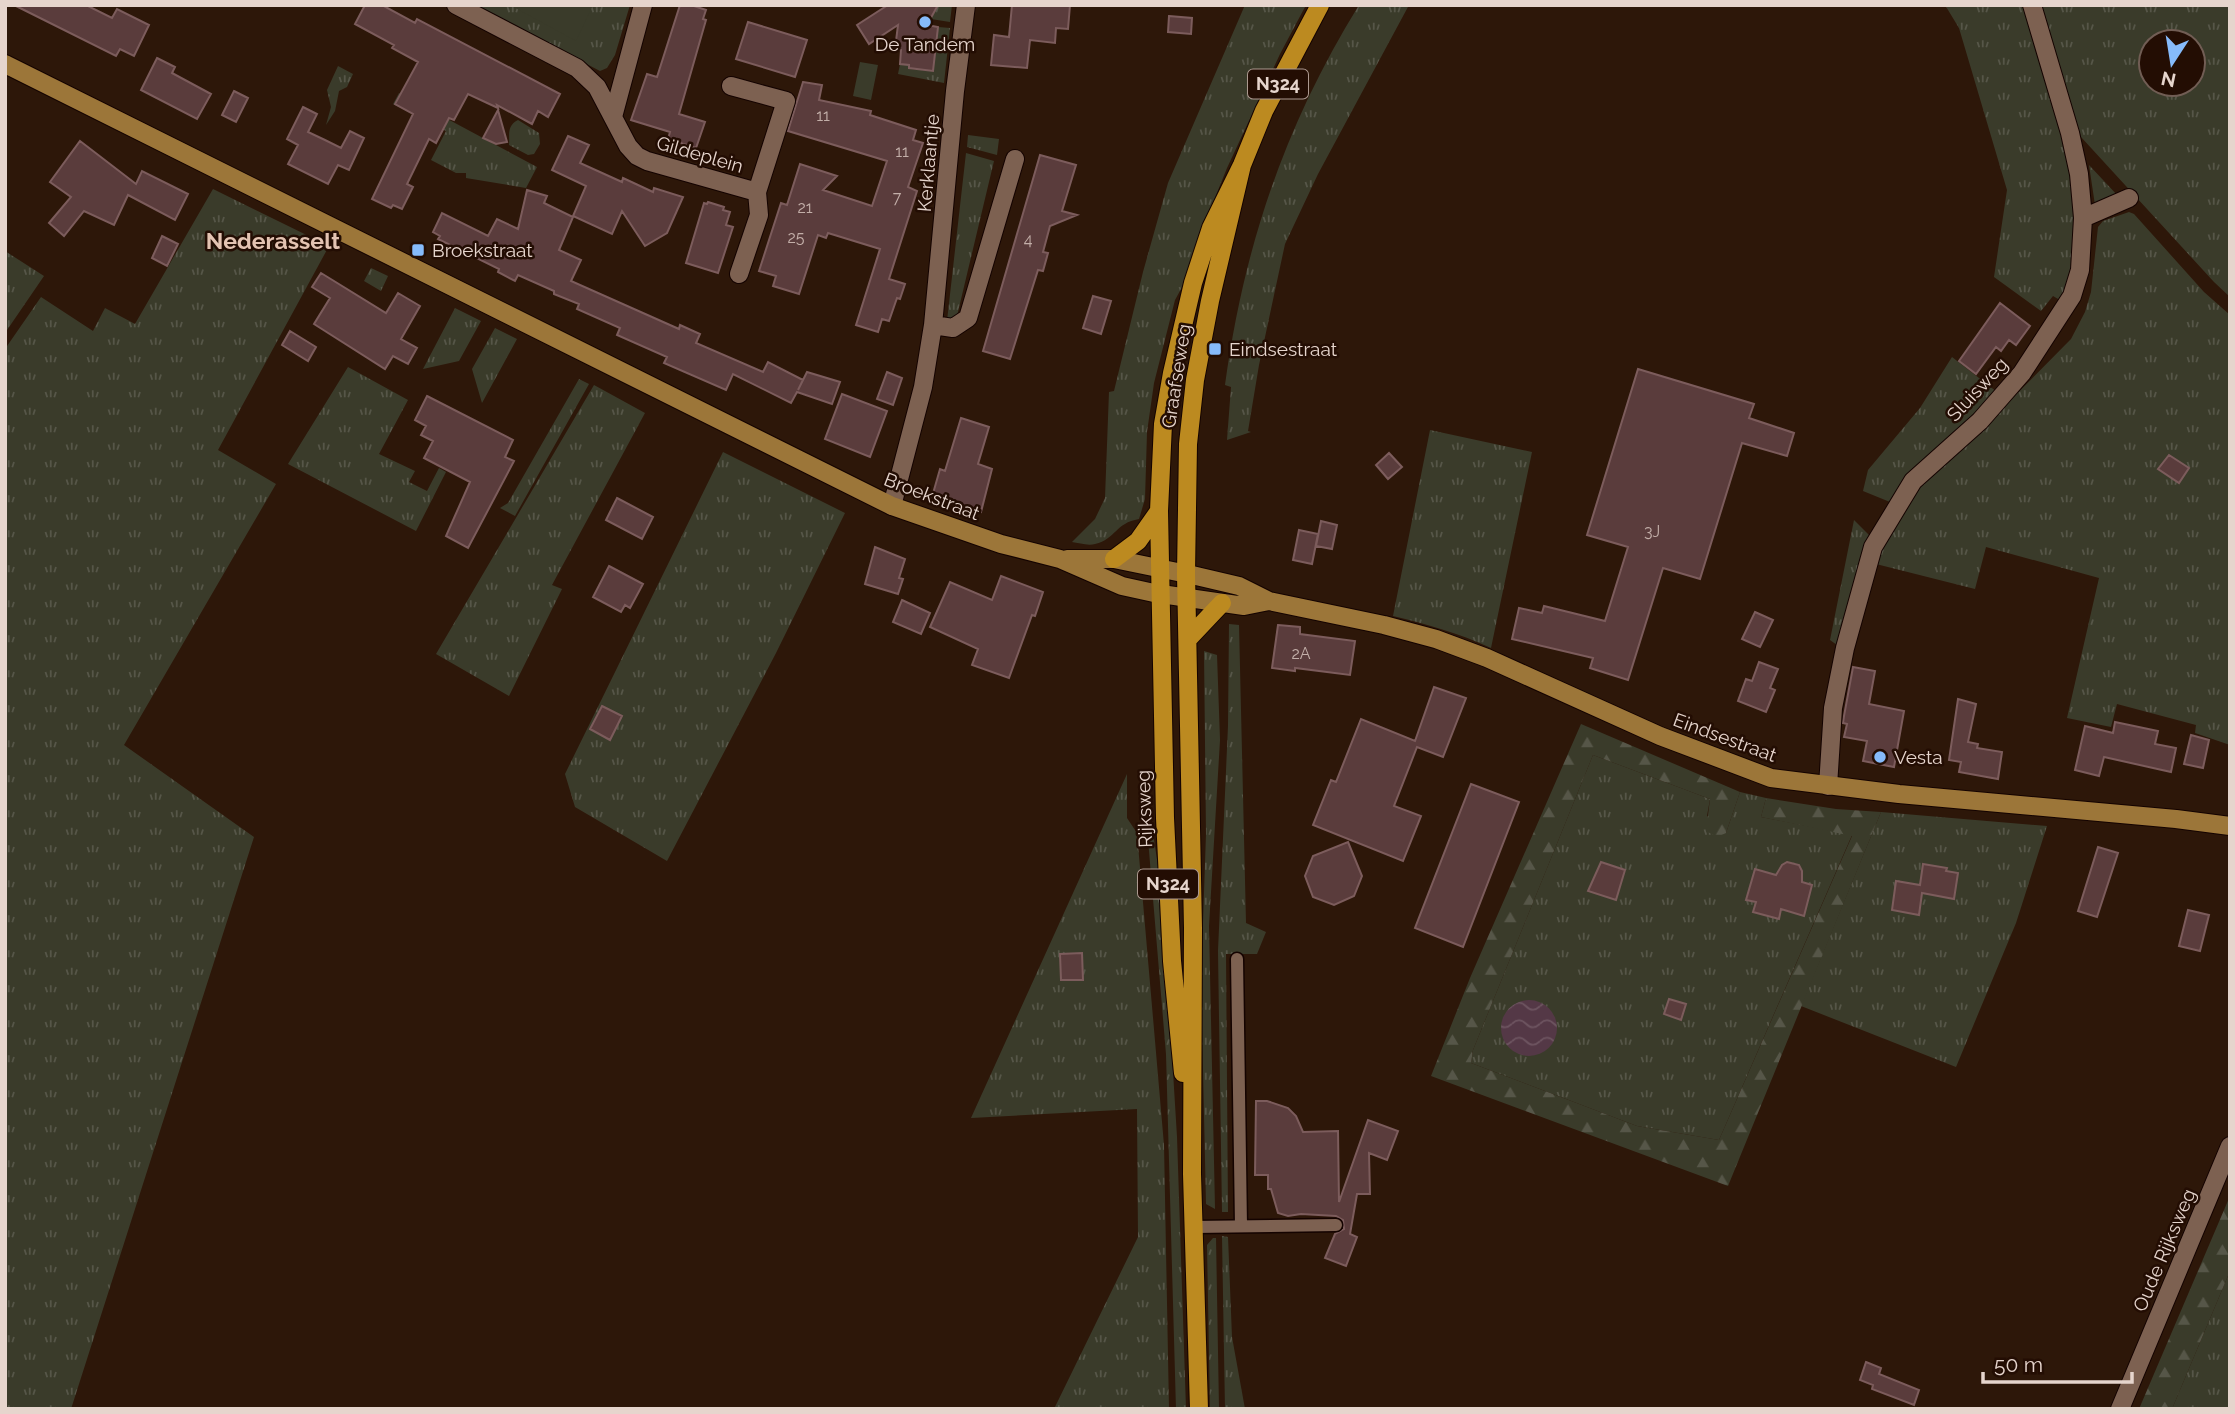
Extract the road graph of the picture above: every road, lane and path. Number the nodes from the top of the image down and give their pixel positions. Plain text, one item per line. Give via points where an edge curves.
1 (456, 5) edge
2 (643, 5) edge
3 (966, 5) edge
4 (1320, 5) edge
5 (2032, 5) edge
6 (5, 64) edge
7 (731, 86) dead end
8 (613, 117) junction
9 (1015, 159) dead end
10 (1242, 165) junction
11 (757, 192) junction
12 (2129, 198) dead end
13 (2083, 218) junction
14 (739, 274) dead end
15 (933, 325) junction
16 (892, 506) junction
17 (1159, 510) junction
18 (1060, 559) junction
19 (1114, 559) junction
20 (1160, 568) junction
21 (1186, 574) junction
22 (1160, 594) junction
23 (1187, 598) junction
24 (1269, 601) junction
25 (1222, 603) junction
26 (1188, 639) junction
27 (1828, 786) junction
28 (2230, 825) edge
29 (1237, 959) dead end
30 (2230, 1146) edge
31 (1192, 1174) junction
32 (1336, 1225) dead end
33 (1241, 1226) junction
34 (1194, 1227) junction
35 (1199, 1409) edge
36 (2120, 1409) edge

1 - 8 street, Gildeplein via 577,68 597,87
2 - 8 street
3 - 15 street, Kerklaantje
4 - 10 main road, Graafseweg / N324 via 1264,111
5 - 13 street, Sluisweg via 2070,133
6 - 16 main road, Broekstraat
7 - 11 street, Gildeplein via 786,101
8 - 11 street, Gildeplein via 637,156
9 - 15 street via 968,318 953,328
10 - 17 main road, Graafseweg / N324 via 1210,228 1193,283 1163,424
10 - 21 main road, Graafseweg / N324 via 1195,380 1188,444
11 - 14 street, Gildeplein via 759,215
12 - 13 street
13 - 27 street, Sluisweg via 2080,270 2059,320 2022,373 1980,421 1913,481 1873,547 1833,708
15 - 16 street, Kerklaantje via 923,387
16 - 18 main road, Broekstraat
17 - 19 main road via 1138,541
17 - 20 main road, Graafseweg / N324
18 - 19 main road, Broekstraat
18 - 22 main road, Broekstraat via 1115,583
19 - 20 main road, Broekstraat
20 - 21 main road, Broekstraat
20 - 22 main road, Rijksweg / N324
21 - 23 main road, Graafseweg / N324
21 - 24 main road, Eindsestraat via 1239,586
22 - 23 main road, Broekstraat
22 - 31 main road, Rijksweg / N324 via 1172,961
23 - 25 main road, Eindsestraat
23 - 26 main road, Rijksweg / N324
24 - 25 main road, Eindsestraat via 1244,606
24 - 27 main road, Eindsestraat via 1436,639 1726,762 1771,778
25 - 26 main road
26 - 31 main road, Rijksweg / N324
27 - 28 main road, Eindsestraat
29 - 33 lane
30 - 36 street, Oude Rijksweg
31 - 34 main road, Rijksweg / N324
32 - 33 lane
33 - 34 lane
34 - 35 main road, Rijksweg / N324

